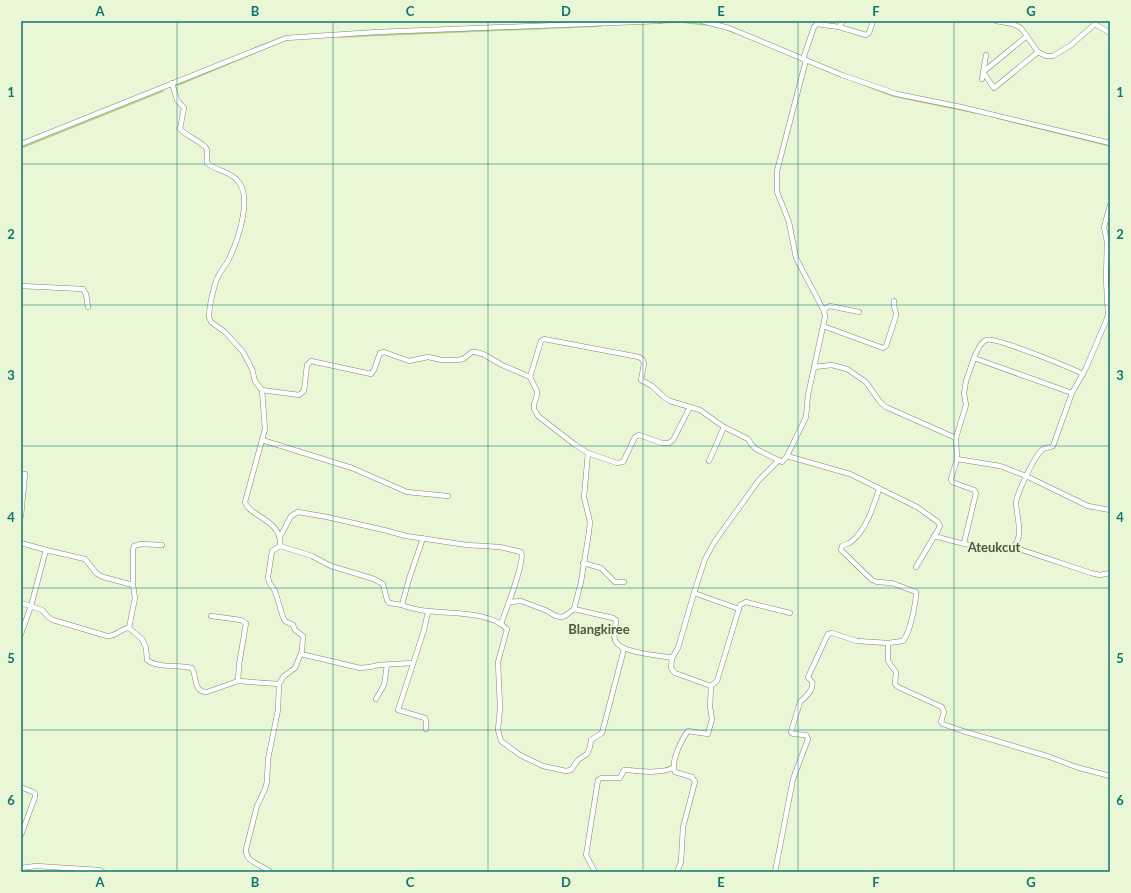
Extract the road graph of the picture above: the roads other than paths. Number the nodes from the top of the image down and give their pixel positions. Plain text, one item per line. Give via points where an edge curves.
1 (660, 21) edge
2 (702, 21) edge
3 (843, 21) edge
4 (873, 21) edge
5 (996, 21) edge
6 (840, 28) junction
7 (1110, 32) edge
8 (1027, 36) junction
9 (1038, 52) junction
10 (986, 55) dead end
11 (805, 59) junction
12 (983, 72) junction
13 (982, 79) dead end
14 (172, 83) junction
15 (1110, 143) edge
16 (21, 144) edge
17 (1110, 205) edge
18 (1108, 242) edge
19 (21, 286) edge
20 (894, 301) dead end
21 (88, 307) dead end
22 (824, 312) junction
23 (859, 312) dead end
24 (823, 326) junction
25 (974, 358) junction
26 (814, 367) junction
27 (1084, 372) junction
28 (530, 377) junction
29 (262, 390) junction
30 (1072, 393) junction
31 (690, 407) junction
32 (724, 427) junction
33 (956, 438) junction
34 (262, 440) junction
35 (588, 453) junction
36 (787, 456) junction
37 (957, 459) junction
38 (779, 460) junction
39 (709, 461) dead end
40 (21, 474) edge
41 (1026, 476) junction
42 (879, 488) junction
43 (448, 496) dead end
44 (1110, 510) edge
45 (21, 516) edge
46 (934, 536) junction
47 (280, 537) junction
48 (423, 538) junction
49 (21, 542) edge
50 (964, 543) junction
51 (162, 545) dead end
52 (280, 546) junction
53 (1013, 547) junction
54 (46, 550) junction
55 (583, 563) junction
56 (916, 567) dead end
57 (1110, 573) edge
58 (624, 582) dead end
59 (133, 585) junction
60 (694, 593) junction
61 (509, 602) junction
62 (21, 603) edge
63 (402, 605) junction
64 (31, 606) junction
65 (574, 609) junction
66 (739, 609) junction
67 (428, 612) junction
68 (790, 613) dead end
69 (211, 616) dead end
70 (501, 624) junction
71 (129, 628) junction
72 (21, 634) edge
73 (888, 643) junction
74 (624, 648) junction
75 (301, 654) junction
76 (672, 658) junction
77 (412, 663) junction
78 (387, 665) junction
79 (238, 681) junction
80 (279, 684) junction
81 (711, 686) junction
82 (376, 699) dead end
83 (426, 729) dead end
84 (673, 768) junction
85 (1110, 776) edge
86 (21, 787) edge
87 (21, 835) edge
88 (21, 868) edge
89 (594, 870) dead end
90 (102, 872) edge
91 (270, 872) edge
92 (677, 872) edge
93 (775, 872) edge

1 - 14 street via 286,38
2 - 11 street via 729,28
3 - 6 street
4 - 6 street via 866,35
5 - 8 street via 1022,28
6 - 11 street via 817,24
7 - 9 street via 1095,24 1071,45 1053,56
8 - 9 street
8 - 12 street
9 - 12 street via 994,88
10 - 12 street
11 - 15 street via 897,94
11 - 22 street via 777,171 777,192 788,222 796,258
12 - 13 street
14 - 16 street
14 - 29 street via 177,100 184,108 180,129 205,147 207,163 236,179 244,193 238,235 229,259 216,281 209,317 211,322 225,332 244,352 255,381
17 - 18 street via 1104,227
18 - 27 street via 1108,314
19 - 21 street via 83,289
20 - 24 street via 896,313 884,347
22 - 23 street via 830,306
22 - 24 street
24 - 26 street
25 - 27 street via 984,341 989,339
25 - 30 street
25 - 33 street via 966,381 966,405
26 - 33 street via 832,366 847,369 866,382 886,407
26 - 36 street via 806,417
27 - 30 street
28 - 29 street via 475,352 458,360 428,357 409,361 384,352 380,353 371,374 310,362 302,394
28 - 31 street via 542,339 630,355 643,360 642,382 652,386 670,401
28 - 35 street via 537,391 535,413
29 - 34 street via 265,422
30 - 41 street via 1053,446 1042,449
31 - 32 street via 700,410
31 - 35 street via 669,443 638,435 634,437 621,463
32 - 38 street via 748,439 756,449
32 - 39 street
33 - 37 street
34 - 43 street via 352,468 407,492
34 - 47 street via 244,502 248,508 270,523
35 - 55 street via 584,497 590,532
36 - 38 street via 782,462
36 - 42 street via 850,474
37 - 41 street via 1000,466
37 - 50 street via 952,482 976,493
38 - 60 street via 759,480 715,542
40 - 45 street via 25,474
41 - 44 street via 1088,506
41 - 53 street via 1016,502 1019,535
42 - 46 street via 917,507 938,522 940,526
42 - 73 street via 871,515 854,539 842,546 841,550 872,580 892,583 916,592 906,636 903,641
46 - 50 street
46 - 56 street
47 - 48 street via 291,516 298,512
47 - 52 street
48 - 61 street via 521,552 523,557
48 - 63 street
49 - 54 street
50 - 53 street via 994,549
51 - 59 street via 134,546
52 - 63 street via 374,579 382,584 389,603
52 - 75 street via 272,551 269,582 275,591 285,621 293,625 303,636
53 - 57 street via 1091,573
54 - 59 street via 86,559 97,574
54 - 64 street
55 - 58 street via 601,568 615,582
55 - 65 street
59 - 71 street via 135,598
60 - 66 street
60 - 76 street via 678,648
61 - 65 street via 521,601 561,617
61 - 70 street
62 - 64 street
63 - 67 street
64 - 71 street via 42,610 53,620 107,636 113,636 124,628
64 - 72 street
65 - 74 street via 616,620 615,642
66 - 68 street via 740,605 746,602
66 - 81 street via 717,681
67 - 70 street via 444,611 479,616
67 - 77 street
69 - 79 street via 246,623
70 - 74 street via 508,629 498,662 498,730 501,741 520,755 543,766 566,771 571,770 584,756 591,740 602,733
71 - 79 street via 142,639 150,663 192,668 201,692
73 - 85 street via 888,661 896,672 895,684 942,707 943,724
73 - 93 street via 865,643 828,634 808,677 812,685 807,697 800,702 791,732 806,735 808,739 792,779
74 - 76 street
75 - 78 street via 360,668
75 - 80 street via 296,668 284,676
76 - 81 street via 671,668 675,673
77 - 78 street
77 - 83 street via 398,710 425,718
78 - 82 street via 384,685
79 - 80 street
80 - 91 street via 277,718 267,781 246,854 249,859
81 - 84 street via 712,717 709,733 687,733 676,755
84 - 89 street via 654,772 624,770 620,778 598,780 586,855
84 - 92 street via 676,772 694,778 696,782 683,827 681,862
86 - 87 street via 35,792
88 - 90 street via 36,866

